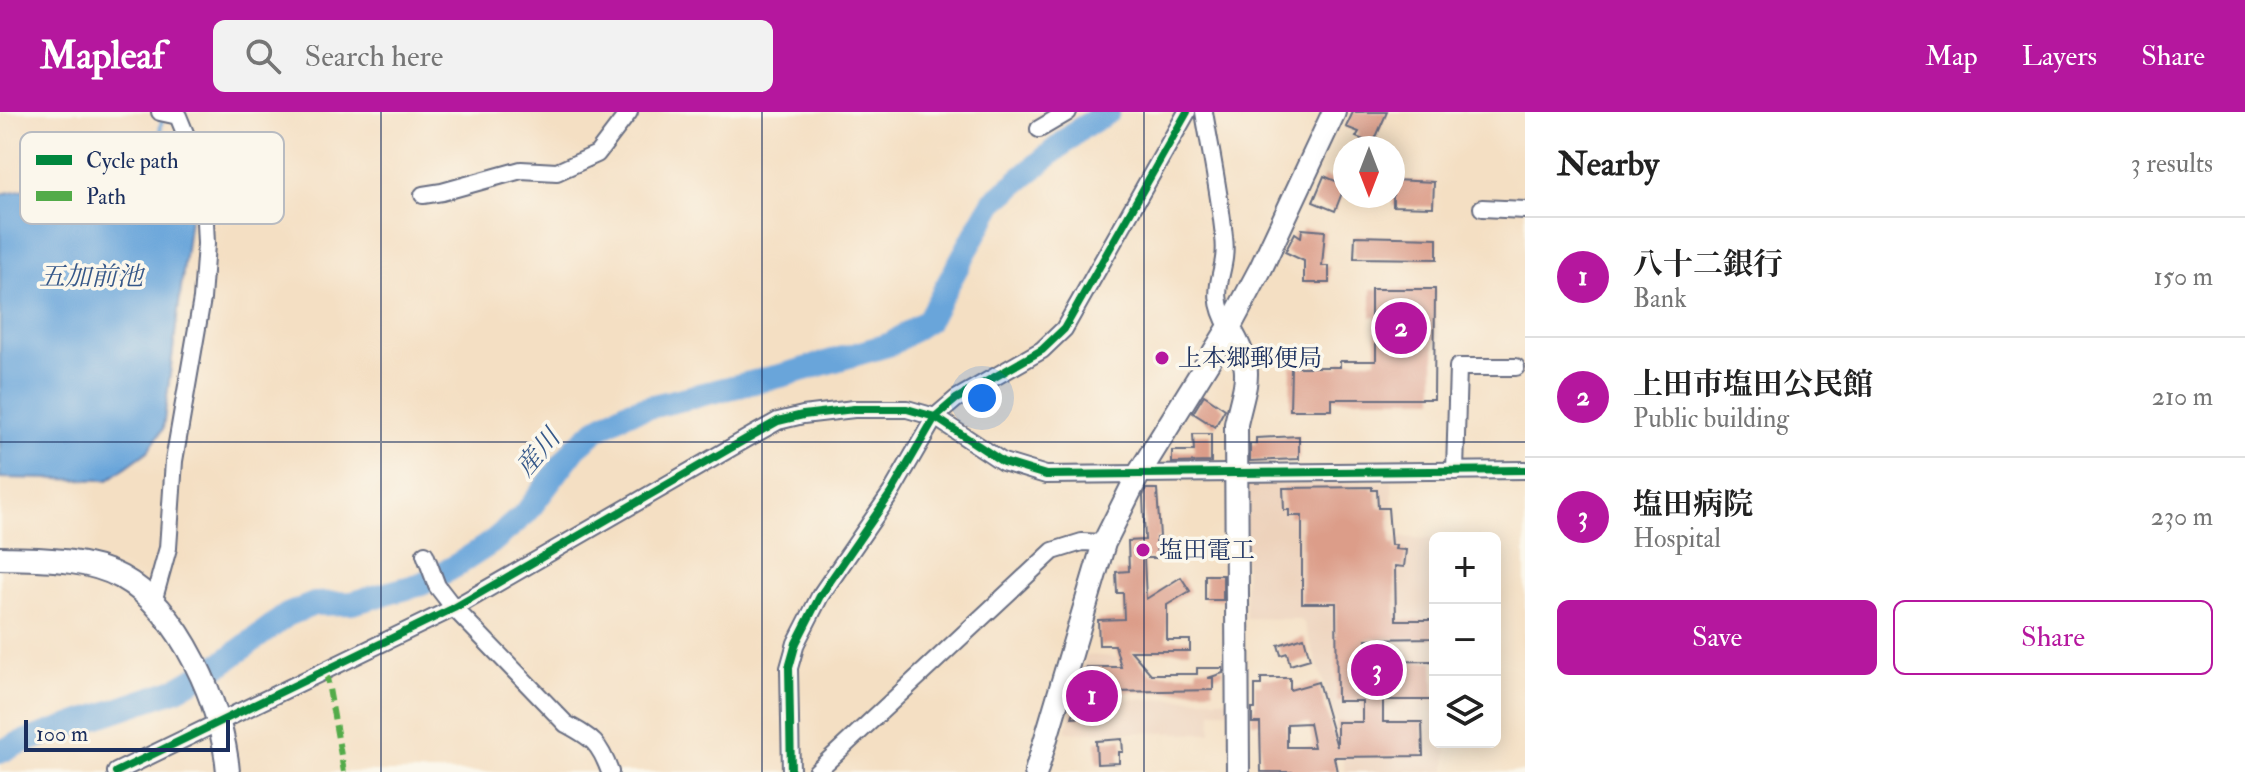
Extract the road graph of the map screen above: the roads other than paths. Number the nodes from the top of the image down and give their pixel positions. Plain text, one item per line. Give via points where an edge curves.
1 (160, 112) edge
2 (629, 112) edge
3 (1068, 112) edge
4 (1187, 112) edge
5 (1204, 112) edge
6 (1334, 112) edge
7 (179, 114) edge
8 (1039, 129) dead end
9 (423, 195) dead end
10 (1482, 208) dead end
11 (1525, 210) edge
12 (205, 224) edge
13 (1229, 328) junction
14 (1516, 367) dead end
15 (935, 417) junction
16 (1525, 470) edge
17 (1455, 471) junction
18 (1238, 474) junction
19 (1138, 475) junction
20 (1104, 543) junction
21 (425, 554) dead end
22 (0, 558) edge
23 (153, 602) junction
24 (454, 608) junction
25 (218, 721) junction
26 (116, 772) edge
27 (228, 772) edge
28 (610, 772) edge
29 (791, 772) edge
30 (816, 772) edge
31 (1036, 772) edge
32 (1238, 772) edge

1 - 7 street
2 - 9 street via 597,154 557,172 521,170
3 - 8 street
4 - 15 street via 1064,329 1042,350 956,399
5 - 13 street via 1225,240 1218,304
6 - 13 street
10 - 11 street
12 - 23 street via 200,311 174,461 168,548
13 - 18 street via 1248,369 1236,424
13 - 19 street
14 - 17 street via 1458,367
15 - 19 street via 984,452 1022,470
15 - 24 street via 907,409 854,409 778,421
15 - 29 street via 891,493 820,596 796,643 789,668
16 - 17 street
17 - 18 street
18 - 19 street
18 - 32 street
19 - 20 street
20 - 30 street via 1082,542 1053,551
20 - 31 street
21 - 24 street via 437,586
22 - 23 street via 95,567 120,576
23 - 25 street via 187,647
24 - 25 street
24 - 28 street via 566,724 601,748
25 - 26 street
25 - 27 street

